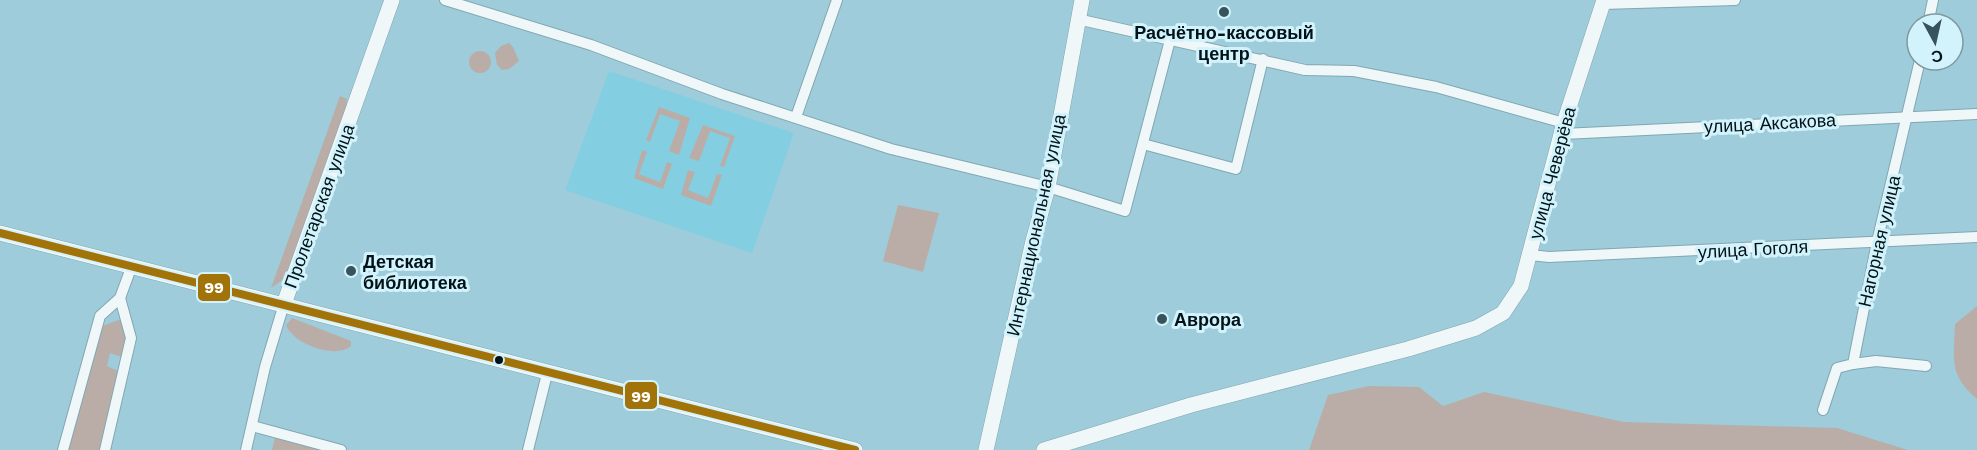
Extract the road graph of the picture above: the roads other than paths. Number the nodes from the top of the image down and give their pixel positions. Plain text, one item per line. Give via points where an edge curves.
1 (392, 0) edge
2 (445, 0) edge
3 (837, 0) edge
4 (1082, 0) edge
5 (1734, 0) edge
6 (1603, 2) edge
7 (1077, 19) junction
8 (1170, 40) junction
9 (1263, 59) junction
10 (1917, 72) edge
11 (1977, 114) edge
12 (796, 117) junction
13 (1907, 119) junction
14 (1564, 128) junction
15 (1143, 144) junction
16 (1048, 187) junction
17 (0, 235) edge
18 (1977, 237) edge
19 (1877, 242) junction
20 (1530, 255) junction
21 (130, 268) junction
22 (120, 298) junction
23 (284, 304) junction
24 (1853, 364) junction
25 (1926, 366) dead end
26 (548, 374) junction
27 (1823, 410) dead end
28 (252, 426) junction
29 (63, 450) edge
30 (105, 450) edge
31 (246, 450) edge
32 (341, 450) edge
33 (528, 450) edge
34 (855, 450) edge
35 (986, 450) edge
36 (1044, 450) edge

1 - 23 main road, Пролетарская улица
2 - 12 street via 591,45
3 - 12 street
4 - 7 main road, Интернациональная улица
5 - 6 street
6 - 14 main road, улица Чеверёва
7 - 8 street, улица Аксакова
7 - 16 main road, Интернациональная улица
8 - 9 street, улица Аксакова
8 - 15 street
9 - 14 street, улица Аксакова via 1305,70 1354,71 1392,78
9 - 15 street via 1236,169
10 - 13 street, Нагорная улица
11 - 13 street, улица Аксакова
12 - 16 street via 891,149
13 - 14 street, улица Аксакова
13 - 19 street, Нагорная улица
14 - 20 main road, улица Чеверёва
15 - 16 street via 1125,211
16 - 35 main road, Интернациональная улица
17 - 21 main road
18 - 19 street, улица Гоголя
19 - 20 street, улица Гоголя
19 - 24 street, Нагорная улица
20 - 36 main road, улица Чеверёва via 1521,286 1503,313 1476,328 1408,350 1191,405
21 - 22 street
21 - 23 main road
22 - 29 street via 100,316
22 - 30 street via 130,338
23 - 26 main road
23 - 28 street, Пролетарская улица
24 - 25 street
24 - 27 street via 1837,368
26 - 33 street
26 - 34 main road
28 - 31 street, Пролетарская улица
28 - 32 street

